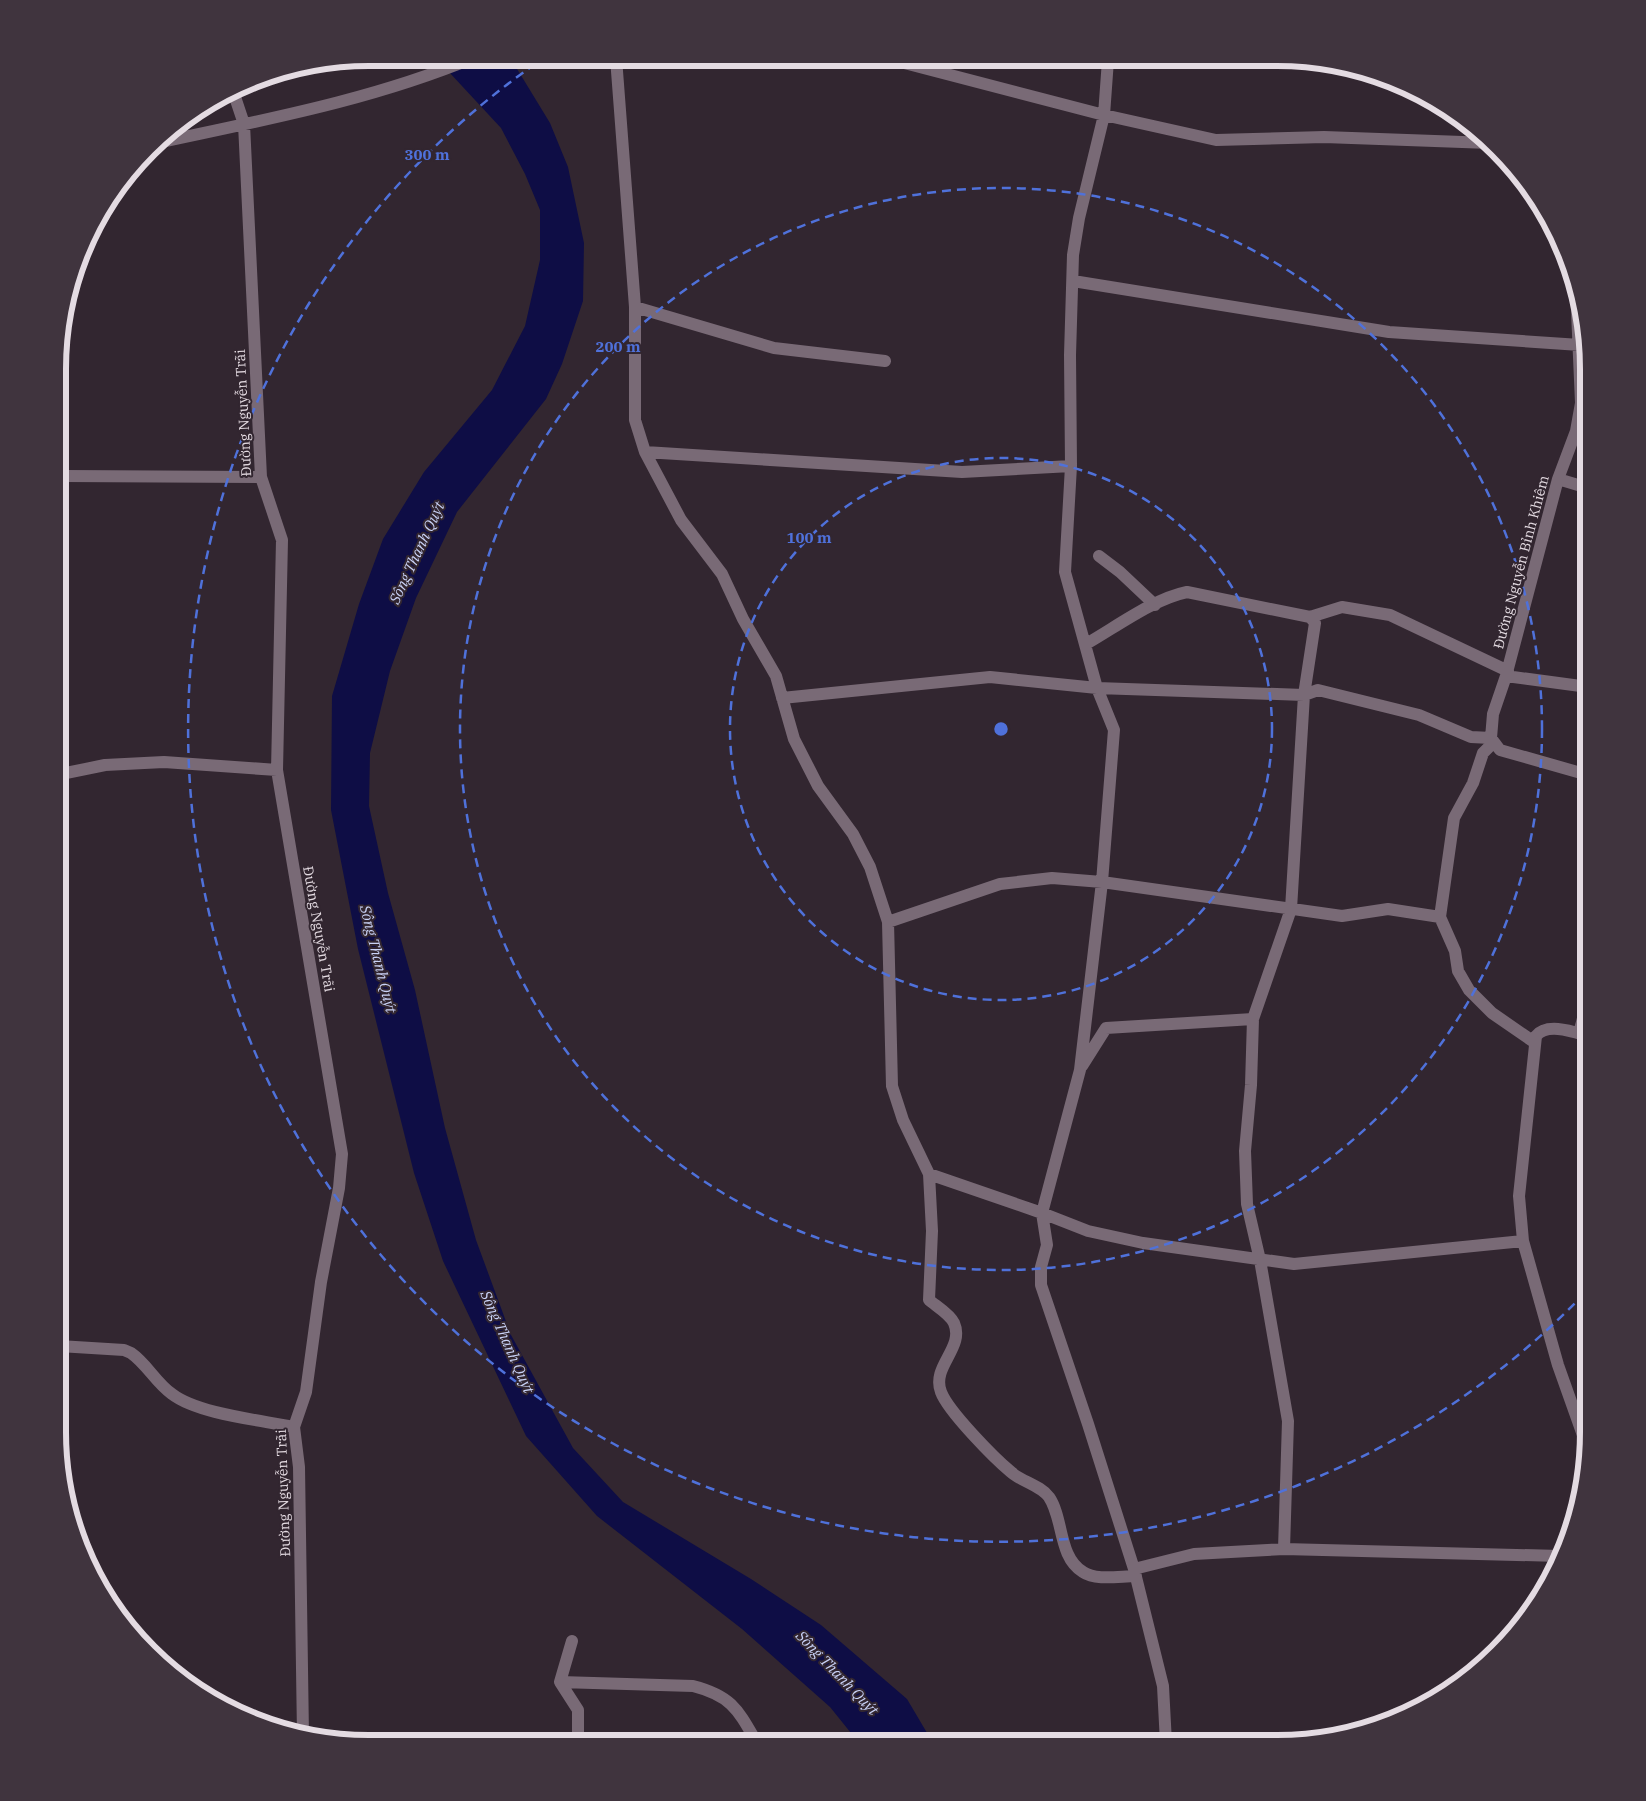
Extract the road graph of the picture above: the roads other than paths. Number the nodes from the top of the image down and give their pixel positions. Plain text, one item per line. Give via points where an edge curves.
1 (453, 66) edge
2 (617, 66) edge
3 (916, 66) edge
4 (1108, 66) edge
5 (235, 97) edge
6 (1104, 115) junction
7 (244, 124) junction
8 (170, 140) edge
9 (1479, 143) edge
10 (1073, 281) junction
11 (634, 307) junction
12 (1578, 344) edge
13 (885, 361) dead end
14 (1580, 409) edge
15 (645, 452) junction
16 (1071, 466) junction
17 (66, 476) edge
18 (261, 477) junction
19 (1558, 479) junction
20 (1580, 486) edge
21 (1099, 556) dead end
22 (1155, 605) junction
23 (1310, 617) junction
24 (1086, 644) junction
25 (1507, 674) junction
26 (1580, 686) edge
27 (1097, 688) junction
28 (1304, 695) junction
29 (782, 698) junction
30 (1492, 741) junction
31 (277, 770) junction
32 (66, 773) edge
33 (1580, 773) edge
34 (1102, 882) junction
35 (1290, 909) junction
36 (1440, 917) junction
37 (888, 922) junction
38 (1253, 1019) junction
39 (1580, 1035) edge
40 (1534, 1042) junction
41 (1080, 1070) junction
42 (929, 1174) junction
43 (1042, 1213) junction
44 (1523, 1241) junction
45 (1260, 1260) junction
46 (66, 1346) edge
47 (294, 1427) junction
48 (1580, 1429) edge
49 (1284, 1549) junction
50 (1554, 1556) edge
51 (1135, 1573) junction
52 (572, 1641) dead end
53 (560, 1682) junction
54 (303, 1727) edge
55 (578, 1735) edge
56 (753, 1735) edge
57 (1165, 1735) edge

1 - 7 street via 372,93
2 - 11 street
3 - 6 street
4 - 6 street
5 - 7 street, Đường Nguyễn Trãi
6 - 9 street via 1216,140 1324,137
6 - 10 street via 1079,218
7 - 8 street
7 - 18 street, Đường Nguyễn Trãi
10 - 12 street via 1389,332
10 - 16 street
11 - 13 street via 774,348
11 - 15 street via 635,420
14 - 19 street, Đường Nguyễn Bỉnh Khiêm via 1576,431
15 - 16 street via 962,472
15 - 29 street via 681,520 722,574 776,676
16 - 24 street via 1065,572
17 - 18 street
18 - 31 street, Đường Nguyễn Trãi via 282,540
19 - 20 street
19 - 25 street, Đường Nguyễn Bỉnh Khiêm
21 - 22 street
22 - 23 street via 1187,592
22 - 24 street
23 - 25 street via 1342,607 1390,615
23 - 28 street via 1315,626
24 - 27 street
25 - 26 street
25 - 30 street, Đường Nguyễn Bỉnh Khiêm via 1493,714
27 - 28 street
27 - 29 street via 990,677
27 - 34 street via 1114,730
28 - 30 street via 1318,690 1331,691 1419,715 1471,737
28 - 35 street
29 - 37 street via 794,739 818,786 854,834 870,867
30 - 33 street via 1500,750
30 - 36 street via 1482,753 1473,783 1454,818
31 - 32 street via 164,762 105,765
31 - 47 street, Đường Nguyễn Trãi via 342,1154 306,1392
34 - 35 street
34 - 37 street via 1052,878 1000,884
34 - 41 street
35 - 36 street via 1342,916 1388,909
35 - 38 street
36 - 40 street via 1455,951 1458,971 1468,990
37 - 42 street via 892,1086
38 - 41 street via 1106,1028
38 - 45 street via 1245,1151 1247,1204
39 - 40 street via 1544,1030 1539,1032
40 - 44 street via 1518,1196
41 - 43 street
42 - 43 street
42 - 51 street via 932,1232 929,1300 954,1322 956,1332 955,1342 941,1368 941,1392 959,1418 1011,1473 1048,1497 1067,1551 1082,1572 1091,1576
43 - 45 street via 1088,1231 1134,1241
43 - 51 street via 1047,1245 1041,1267 1041,1285
44 - 45 street via 1294,1264
44 - 48 street
45 - 49 street via 1288,1421
46 - 47 street via 131,1352 180,1400
47 - 54 street, Đường Nguyễn Trãi via 299,1467
49 - 50 street
49 - 51 street via 1194,1554
51 - 57 street via 1162,1686
52 - 53 street
53 - 55 street via 578,1710
53 - 56 street via 693,1686 712,1691 738,1709

